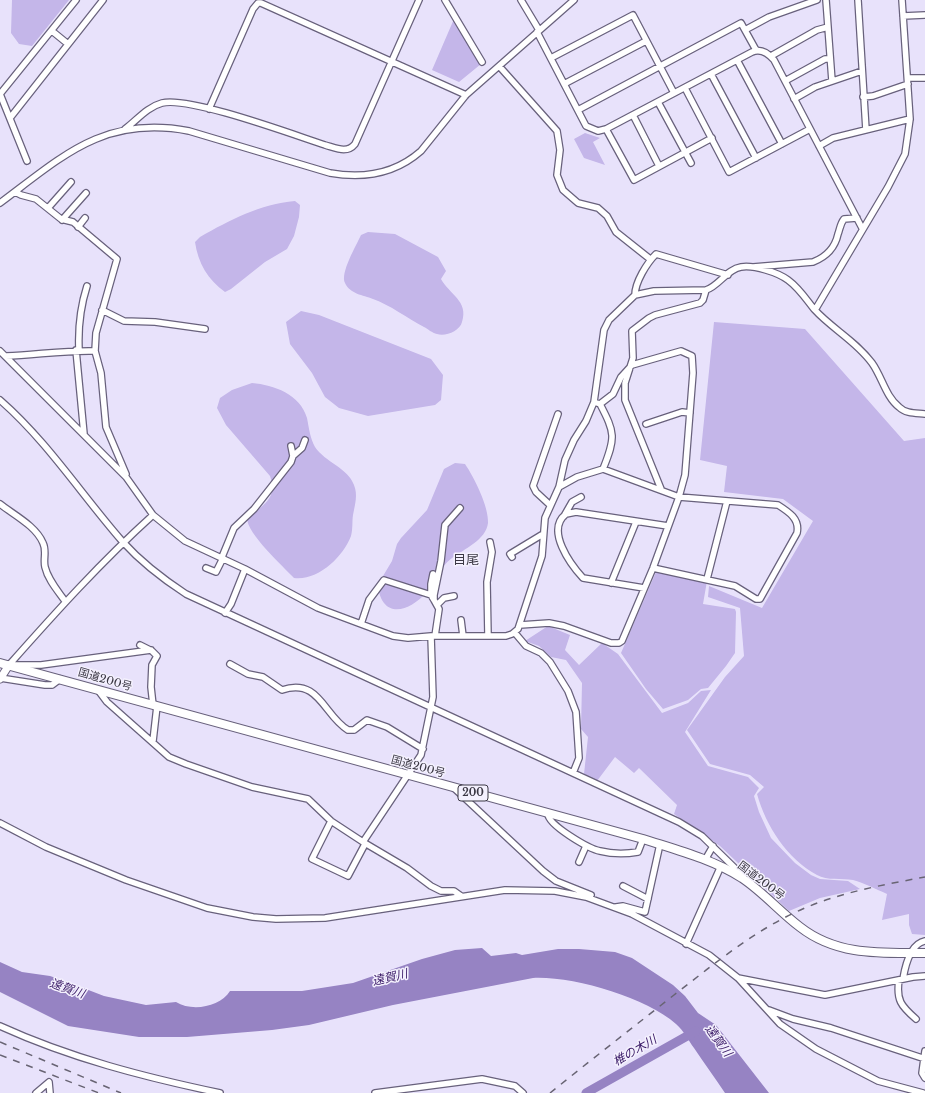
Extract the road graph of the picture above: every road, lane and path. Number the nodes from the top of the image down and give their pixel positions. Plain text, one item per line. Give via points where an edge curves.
1 (76, 0) edge
2 (103, 0) edge
3 (419, 0) edge
4 (445, 0) edge
5 (521, 0) edge
6 (574, 0) edge
7 (817, 0) edge
8 (826, 0) edge
9 (858, 0) edge
10 (902, 0) edge
11 (925, 15) edge
12 (903, 16) junction
13 (828, 27) junction
14 (745, 30) junction
15 (52, 31) junction
16 (538, 31) junction
17 (646, 41) junction
18 (68, 44) junction
19 (756, 50) junction
20 (771, 56) junction
21 (550, 58) junction
22 (830, 59) junction
23 (737, 60) junction
24 (393, 61) junction
25 (482, 62) dead end
26 (499, 66) junction
27 (660, 67) junction
28 (862, 71) junction
29 (711, 74) junction
30 (925, 78) edge
31 (785, 81) junction
32 (832, 81) junction
33 (908, 81) junction
34 (564, 84) junction
35 (685, 88) junction
36 (674, 93) junction
37 (0, 94) edge
38 (466, 95) junction
39 (863, 97) junction
40 (794, 99) junction
41 (658, 102) junction
42 (209, 109) junction
43 (578, 110) junction
44 (633, 116) junction
45 (10, 118) junction
46 (910, 119) junction
47 (124, 129) junction
48 (606, 129) junction
49 (810, 129) junction
50 (866, 130) junction
51 (712, 138) junction
52 (782, 144) junction
53 (819, 146) junction
54 (685, 152) junction
55 (756, 158) junction
56 (27, 161) dead end
57 (691, 163) dead end
58 (659, 166) junction
59 (71, 182) dead end
60 (16, 192) junction
61 (86, 193) dead end
62 (0, 203) edge
63 (48, 208) junction
64 (85, 218) dead end
65 (857, 218) junction
66 (62, 220) junction
67 (78, 226) junction
68 (862, 228) junction
69 (650, 259) junction
70 (751, 267) junction
71 (728, 275) junction
72 (87, 286) dead end
73 (706, 290) junction
74 (635, 295) junction
75 (102, 310) junction
76 (815, 310) junction
77 (205, 329) dead end
78 (78, 350) junction
79 (0, 351) edge
80 (95, 351) junction
81 (6, 356) junction
82 (632, 365) junction
83 (0, 400) edge
84 (594, 402) junction
85 (600, 404) junction
86 (690, 413) junction
87 (558, 414) dead end
88 (925, 414) edge
89 (646, 424) dead end
90 (84, 434) junction
91 (305, 440) dead end
92 (291, 446) dead end
93 (293, 456) junction
94 (603, 469) junction
95 (126, 476) junction
96 (559, 487) junction
97 (660, 490) junction
98 (581, 497) dead end
99 (679, 497) junction
100 (727, 501) junction
101 (0, 504) edge
102 (550, 506) junction
103 (460, 508) dead end
104 (152, 515) junction
105 (564, 516) junction
106 (636, 522) junction
107 (668, 526) junction
108 (544, 534) junction
109 (123, 542) junction
110 (490, 542) dead end
111 (223, 558) junction
112 (512, 558) dead end
113 (206, 568) dead end
114 (653, 568) junction
115 (245, 569) junction
116 (433, 574) dead end
117 (707, 579) junction
118 (611, 583) junction
119 (644, 588) junction
120 (454, 596) dead end
121 (434, 600) junction
122 (65, 601) junction
123 (225, 613) junction
124 (461, 620) dead end
125 (361, 624) junction
126 (520, 625) junction
127 (515, 633) junction
128 (433, 636) junction
129 (463, 636) junction
130 (488, 636) junction
131 (140, 645) dead end
132 (151, 650) junction
133 (0, 663) edge
134 (230, 664) dead end
135 (9, 665) junction
136 (0, 678) edge
137 (60, 679) junction
138 (98, 690) junction
139 (155, 706) junction
140 (431, 708) junction
141 (153, 741) junction
142 (423, 749) junction
143 (573, 773) junction
144 (409, 776) junction
145 (453, 787) junction
146 (548, 814) junction
147 (332, 821) junction
148 (0, 823) edge
149 (643, 839) junction
150 (364, 843) junction
151 (660, 844) junction
152 (586, 846) junction
153 (713, 846) junction
154 (705, 860) junction
155 (579, 862) dead end
156 (721, 866) junction
157 (624, 889) dead end
158 (756, 889) junction
159 (461, 896) junction
160 (648, 899) junction
161 (601, 902) junction
162 (615, 907) junction
163 (925, 941) edge
164 (686, 944) junction
165 (925, 952) edge
166 (912, 953) junction
167 (925, 976) edge
168 (738, 978) junction
169 (901, 980) junction
170 (765, 1008) junction
171 (916, 1019) dead end
172 (0, 1026) edge
173 (925, 1051) edge
174 (924, 1059) edge
175 (925, 1078) edge
176 (36, 1093) edge
177 (50, 1093) edge
178 (220, 1093) edge
179 (375, 1093) edge
180 (523, 1093) edge
181 (923, 1093) edge

1 - 15 street
2 - 18 street
3 - 24 street
4 - 25 street
5 - 16 street
6 - 16 street
7 - 14 street via 769,17
8 - 13 street
9 - 28 street
10 - 12 street
11 - 12 street
12 - 33 street
13 - 20 street via 817,30
13 - 22 street
14 - 19 street
14 - 27 street via 742,23
15 - 18 street
15 - 37 street
16 - 21 street
16 - 26 street
17 - 21 street via 633,15
17 - 27 street
17 - 34 street
18 - 45 street
19 - 20 street
19 - 23 street
20 - 31 street
21 - 34 street
22 - 31 street via 825,59
22 - 32 street
23 - 29 street
23 - 52 street
24 - 38 street
24 - 42 street via 355,144 346,150
24 - 42 street via 258,3 253,9
26 - 38 street
26 - 69 street via 557,131 560,150 557,175 564,190 578,203 598,208 607,216 616,232
27 - 36 street
27 - 43 street
28 - 32 street
28 - 39 street
29 - 35 street
29 - 55 street
30 - 33 street
31 - 40 street
32 - 40 street
33 - 39 street via 873,96
33 - 46 street
34 - 43 street
35 - 36 street
35 - 51 street
36 - 41 street
37 - 45 street
38 - 47 street via 413,158 374,175 349,177 330,173 171,128
39 - 50 street
40 - 49 street
41 - 44 street
41 - 54 street
42 - 47 street via 177,102 162,103 149,109
43 - 48 street via 590,129
44 - 48 street
44 - 58 street
45 - 56 street
46 - 50 street
46 - 68 street via 908,139 898,168
47 - 60 street via 74,149
48 - 58 street via 634,180
49 - 52 street
49 - 53 street
50 - 53 street via 833,138
51 - 54 street
51 - 55 street via 729,172
52 - 55 street
53 - 65 street
54 - 57 street
54 - 58 street
59 - 63 street
60 - 62 street
60 - 63 street via 36,199
61 - 66 street
63 - 66 street
64 - 67 street
65 - 68 street
65 - 70 street via 841,223 836,244 820,259 813,262
66 - 67 street
67 - 75 street via 117,259
68 - 76 street
69 - 71 street via 656,254
69 - 74 street via 635,289
70 - 71 street via 739,267
70 - 76 street via 787,279
71 - 73 street via 713,288
72 - 78 street via 78,328
73 - 74 street via 654,291
73 - 82 street via 700,303 656,315 632,331
74 - 84 street via 609,320 604,330
75 - 77 street via 124,321 155,322
75 - 80 street via 96,333
76 - 88 street via 863,351 899,407 906,412
78 - 80 street
78 - 81 street
78 - 90 street
79 - 81 street
80 - 95 street via 101,373 106,427
81 - 90 street
82 - 85 street via 621,377 613,394
82 - 86 street via 681,351 692,356
82 - 97 street via 625,383 625,400
83 - 109 street via 30,427
84 - 85 street
84 - 96 street via 565,460
85 - 94 street via 612,427 613,435
86 - 89 street via 682,412
86 - 99 street via 685,475
87 - 102 street via 533,486
90 - 95 street
91 - 93 street via 302,448
92 - 93 street
93 - 111 street via 254,509 234,528
94 - 96 street via 577,477
94 - 97 street
95 - 104 street
96 - 102 street
97 - 99 street
98 - 105 street via 572,502
99 - 100 street
99 - 107 street
100 - 117 street
100 - 117 street via 778,505 795,519 797,533 760,599 735,586
101 - 122 street via 30,526 40,537 45,551 45,568
102 - 108 street via 545,518
103 - 121 street via 445,526
104 - 109 street
104 - 111 street via 185,541
105 - 106 street via 576,512
105 - 118 street via 559,526 559,542 580,574 583,578
106 - 107 street
106 - 118 street
107 - 114 street
108 - 112 street via 510,554
108 - 126 street via 542,556
109 - 122 street
109 - 123 street via 143,562 173,585
110 - 130 street via 492,552 487,582
111 - 113 street via 216,572
111 - 115 street
114 - 117 street
114 - 119 street
115 - 123 street
115 - 125 street via 318,608
116 - 121 street via 431,584
118 - 119 street
119 - 126 street via 624,639 619,643 611,643 549,623
120 - 121 street
121 - 125 street via 384,580 369,600
121 - 128 street via 439,609 439,617
122 - 135 street
123 - 140 street
124 - 129 street
125 - 128 street via 400,637
126 - 127 street
127 - 130 street
127 - 143 street via 526,646 541,653 550,662 568,691 576,712 579,758
128 - 129 street
128 - 140 street
129 - 130 street
131 - 132 street
132 - 135 street via 41,665
132 - 139 street via 157,656 152,665 151,687
133 - 135 highway, 国道200号 / 200
134 - 142 street via 248,674 263,677 282,690 294,686 308,691 322,701 348,730 354,730 367,720 387,726
135 - 136 main road
135 - 137 highway, 国道200号 / 200
136 - 137 street via 45,685 52,685
137 - 138 highway, 国道200号 / 200
138 - 139 highway, 国道200号 / 200
138 - 141 street via 107,702
139 - 141 street
139 - 144 highway, 国道200号 / 200
140 - 142 street
140 - 143 street
141 - 147 street via 169,757 186,764 252,787 308,800
142 - 144 street
143 - 153 street via 679,822
144 - 145 highway, 国道200号 / 200
144 - 150 street
145 - 146 highway, 国道200号 / 200
145 - 161 street via 543,872 556,881 591,895
146 - 149 highway, 国道200号 / 200
146 - 152 street via 550,820
147 - 150 street
147 - 150 street via 312,859 348,876
148 - 159 street via 46,847 126,880 207,908 253,917 325,918
149 - 151 highway, 国道200号 / 200
149 - 152 street via 638,852 630,853 600,851
150 - 159 street via 437,889 454,891
151 - 154 highway, 国道200号 / 200
151 - 160 street
152 - 155 street
153 - 154 street
153 - 158 street
154 - 156 highway, 国道200号 / 200
156 - 158 highway, 国道200号 / 200
156 - 164 street
157 - 160 street
158 - 166 highway, 国道200号 / 200 via 800,927 817,939 836,947 854,952
159 - 161 street via 505,890 536,890 571,893
160 - 162 street via 645,912 624,906
161 - 162 street
162 - 164 street
163 - 166 street via 918,944
164 - 168 street via 709,955
165 - 166 highway, 国道200号 / 200
166 - 169 street
167 - 169 street
168 - 169 street via 825,995
168 - 170 street
169 - 171 street via 898,989 900,1002
170 - 174 street
170 - 181 street via 795,1035 846,1066 878,1081
172 - 178 street via 113,1068
173 - 174 street
174 - 175 street via 922,1073
176 - 177 street via 49,1082
179 - 180 street via 482,1079 515,1086

